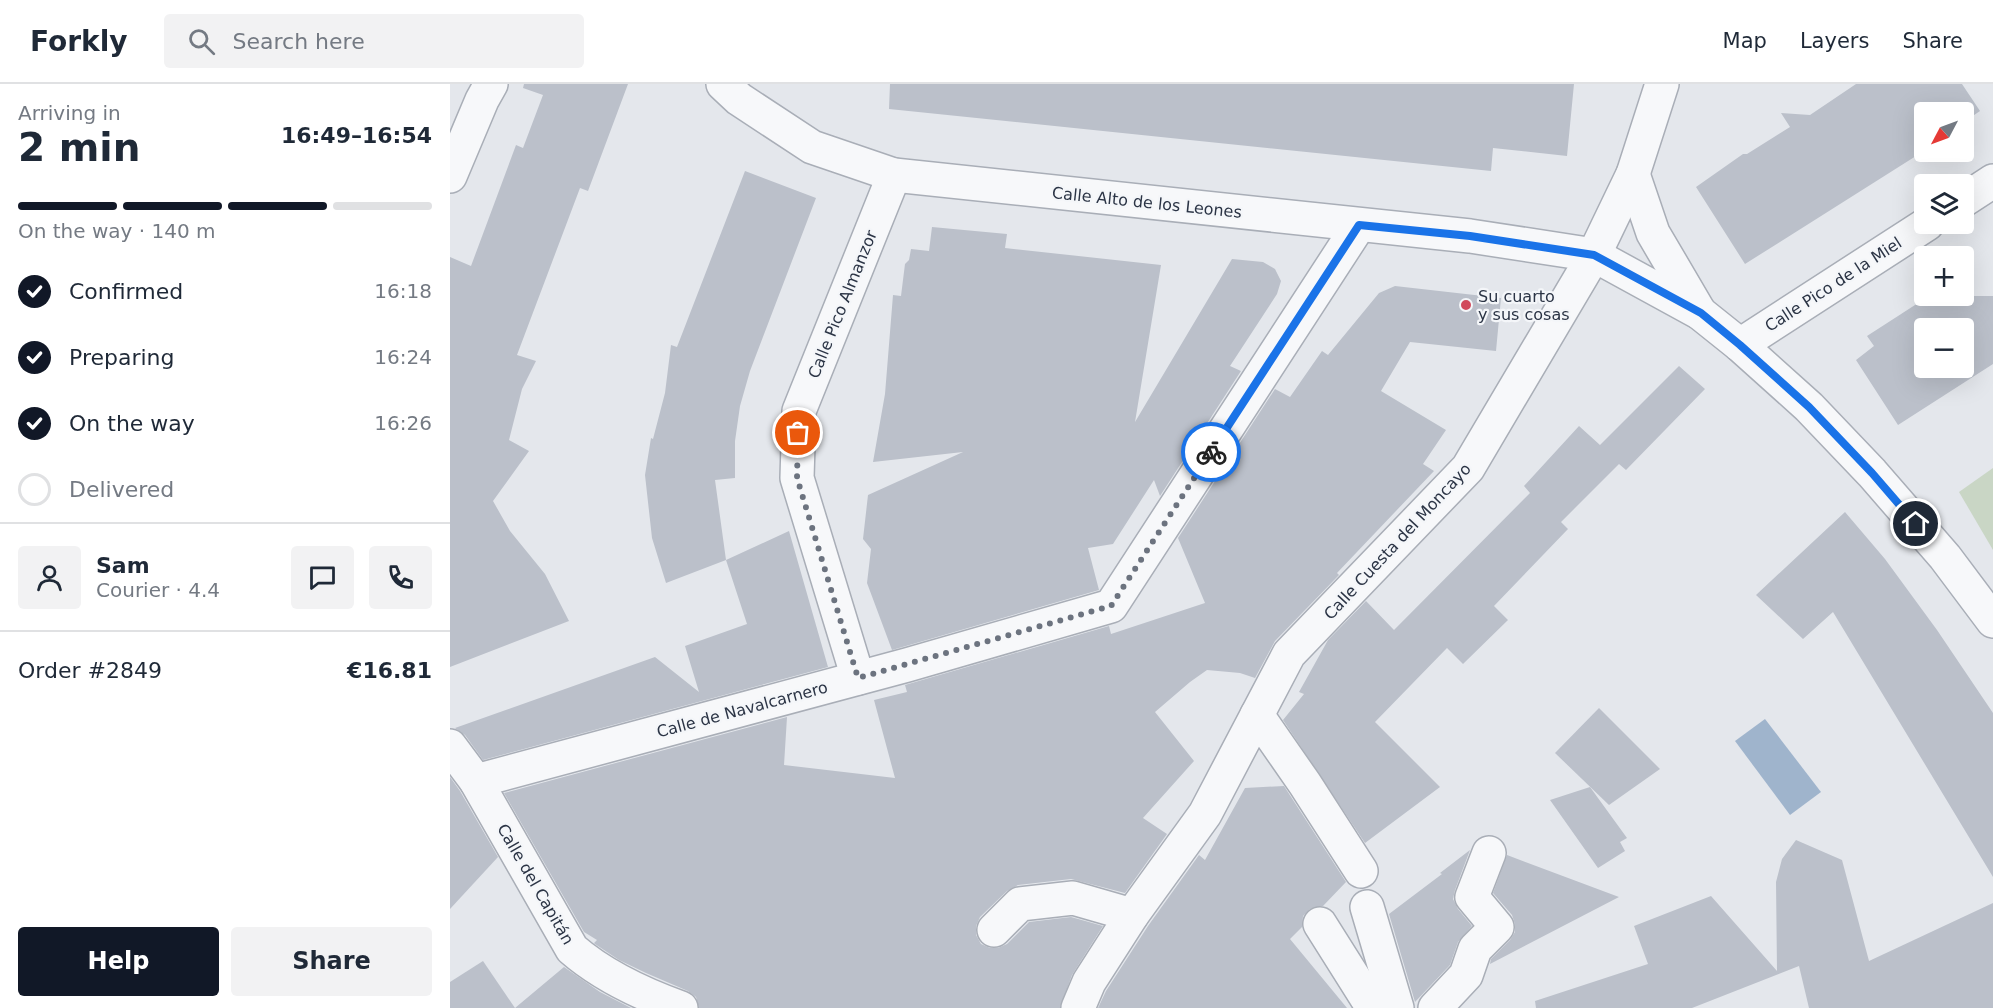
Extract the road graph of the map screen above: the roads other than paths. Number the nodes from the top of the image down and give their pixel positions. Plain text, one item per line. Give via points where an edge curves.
1 (491, 84) edge
2 (723, 84) edge
3 (1662, 84) edge
4 (1633, 174) junction
5 (894, 175) junction
6 (450, 176) edge
7 (1993, 181) edge
8 (1974, 193) edge
9 (1359, 225) junction
10 (1914, 232) edge
11 (1594, 255) junction
12 (1701, 313) junction
13 (1740, 345) junction
14 (1993, 621) edge
15 (858, 678) junction
16 (1257, 715) junction
17 (450, 746) edge
18 (476, 781) junction
19 (1490, 853) dead end
20 (1360, 871) dead end
21 (1367, 907) dead end
22 (1132, 915) junction
23 (1320, 924) dead end
24 (994, 930) dead end
25 (681, 1008) edge
26 (1078, 1008) edge
27 (1373, 1008) edge
28 (1397, 1008) edge
29 (1435, 1008) edge

1 - 6 street
2 - 5 street, Calle Alto de los Leones via 812,147
3 - 4 street, Calle Cuesta del Moncayo
4 - 11 street, Calle Cuesta del Moncayo
4 - 12 street via 1653,233
5 - 9 street, Calle Alto de los Leones
5 - 15 street, Calle Pico Almanzor via 799,411 797,478
7 - 8 street
9 - 11 street, Calle Alto de los Leones via 1470,236
9 - 15 street, Calle de Navalcarnero via 1111,606
10 - 13 street, Calle Pico de la Miel
11 - 12 street, Calle Alto de los Leones
11 - 16 street, Calle Cuesta del Moncayo via 1468,468 1289,654
12 - 13 street
13 - 14 street via 1809,407 1872,473 1945,557
15 - 18 street, Calle de Navalcarnero
16 - 20 street
16 - 22 street, Calle Cuesta del Moncayo via 1205,814
17 - 18 street, Calle del Capitán
18 - 25 street, Calle del Capitán via 572,948 592,966
19 - 29 street via 1472,897 1497,927 1475,949 1466,975
21 - 28 street
22 - 24 street via 1073,898 1020,904
22 - 26 street, Calle Cuesta del Moncayo via 1089,982
23 - 27 street

